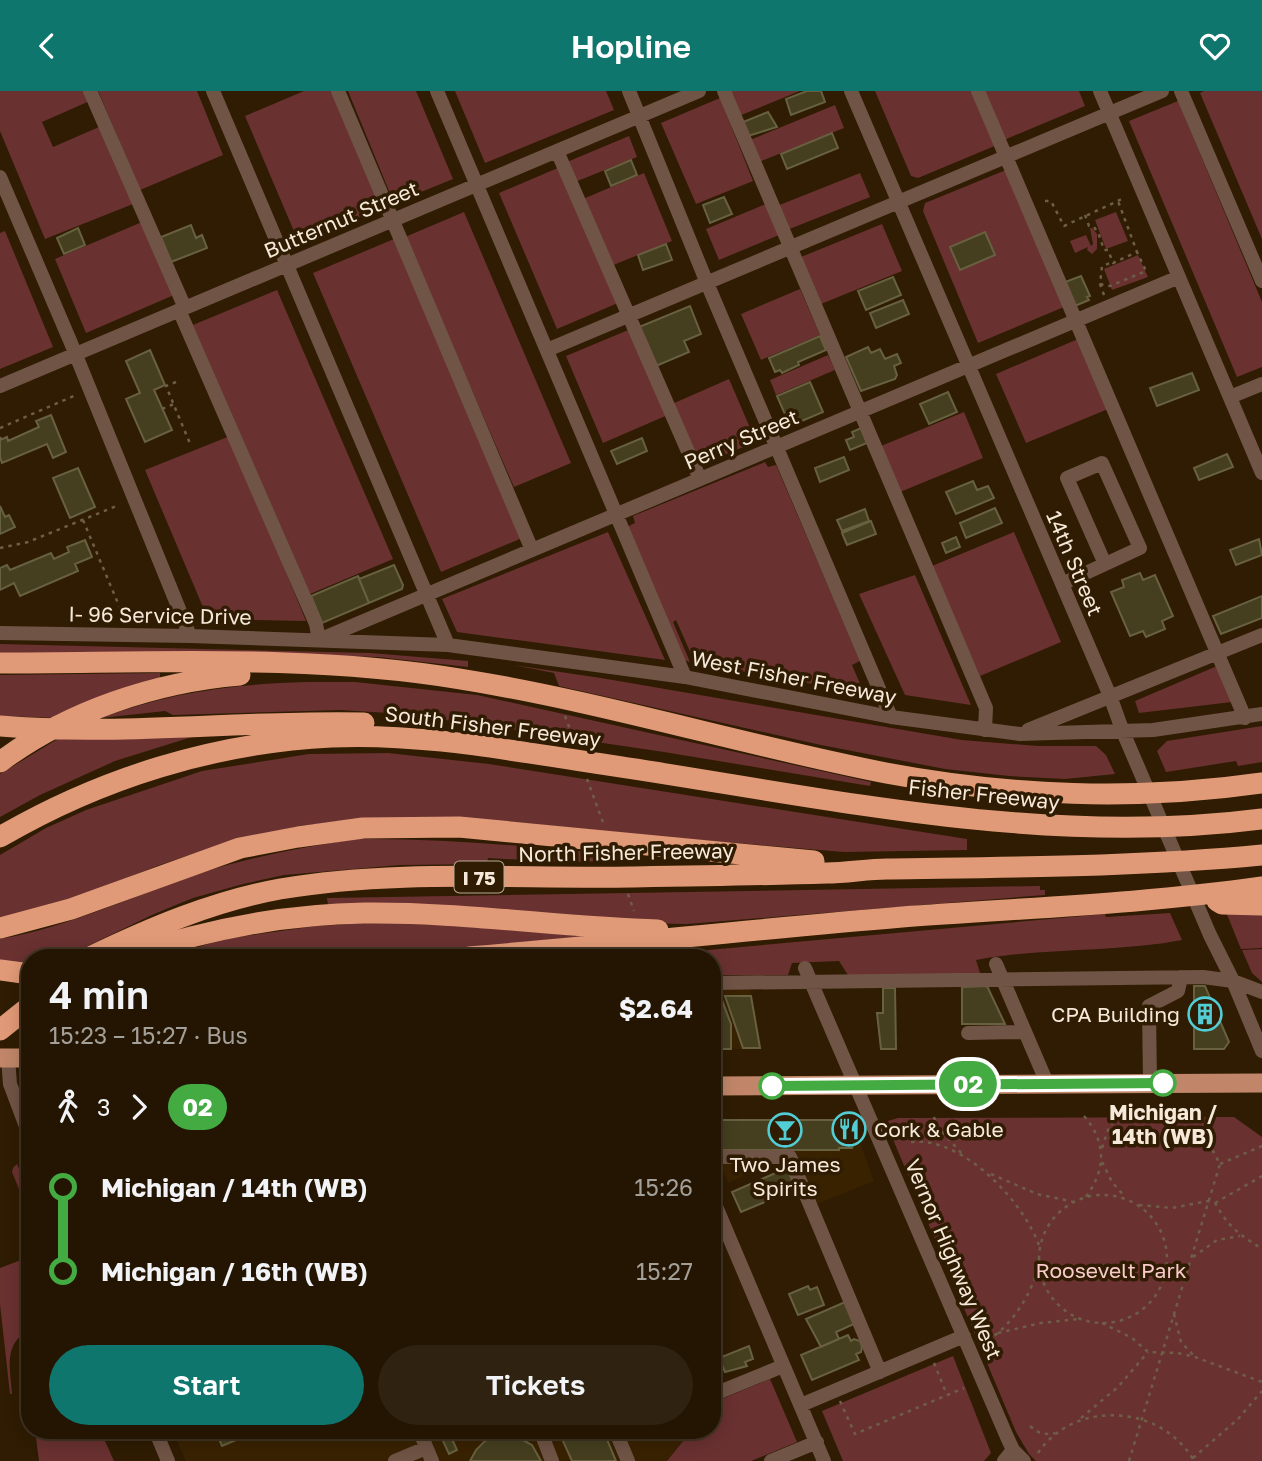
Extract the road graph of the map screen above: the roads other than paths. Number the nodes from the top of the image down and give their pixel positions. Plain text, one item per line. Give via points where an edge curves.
1 (90, 91) edge
2 (213, 91) edge
3 (338, 91) edge
4 (437, 91) edge
5 (629, 91) edge
6 (699, 91) edge
7 (724, 91) edge
8 (851, 91) edge
9 (978, 91) edge
10 (1100, 91) edge
11 (1162, 91) edge
12 (1181, 91) edge
13 (1109, 113) junction
14 (640, 116) junction
15 (557, 151) junction
16 (1007, 157) junction
17 (0, 177) edge
18 (477, 185) junction
19 (898, 202) junction
20 (393, 221) junction
21 (790, 248) junction
22 (288, 265) junction
23 (1179, 277) junction
24 (1262, 281) edge
25 (707, 283) junction
26 (182, 309) junction
27 (629, 316) junction
28 (1077, 321) junction
29 (547, 350) junction
30 (75, 355) junction
31 (968, 366) junction
32 (1262, 384) edge
33 (0, 386) edge
34 (1230, 397) junction
35 (860, 412) junction
36 (777, 447) junction
37 (1262, 473) edge
38 (701, 479) junction
39 (617, 515) junction
40 (532, 551) junction
41 (1105, 564) junction
42 (1062, 584) junction
43 (427, 595) junction
44 (0, 633) edge
45 (1262, 635) edge
46 (190, 636) junction
47 (319, 640) junction
48 (448, 645) junction
49 (1218, 653) junction
50 (0, 663) edge
51 (378, 670) junction
52 (685, 677) junction
53 (1110, 696) junction
54 (1262, 714) edge
55 (891, 717) junction
56 (1245, 717) junction
57 (0, 726) edge
58 (985, 730) junction
59 (1123, 732) junction
60 (1020, 734) junction
61 (2, 760) edge
62 (1262, 771) edge
63 (704, 779) junction
64 (1262, 783) edge
65 (1179, 791) junction
66 (1262, 819) edge
67 (0, 837) edge
68 (1262, 855) edge
69 (881, 869) junction
70 (1262, 887) edge
71 (1206, 895) junction
72 (1262, 905) edge
73 (0, 928) edge
74 (723, 932) junction
75 (106, 949) edge
76 (151, 949) edge
77 (560, 949) edge
78 (996, 964) dead end
79 (805, 968) dead end
80 (0, 970) edge
81 (21, 973) edge
82 (1181, 977) junction
83 (1003, 978) junction
84 (1233, 981) junction
85 (721, 983) edge
86 (811, 983) junction
87 (1262, 992) edge
88 (21, 1000) edge
89 (21, 1013) edge
90 (0, 1015) edge
91 (0, 1030) edge
92 (1025, 1032) junction
93 (968, 1033) dead end
94 (1262, 1051) edge
95 (4, 1058) edge
96 (1047, 1083) junction
97 (1150, 1083) junction
98 (1262, 1083) edge
99 (855, 1085) junction
100 (721, 1086) edge
101 (21, 1113) edge
102 (721, 1157) edge
103 (721, 1218) edge
104 (964, 1336) junction
105 (783, 1366) junction
106 (880, 1371) junction
107 (721, 1391) edge
108 (801, 1405) junction
109 (159, 1439) edge
110 (543, 1439) edge
111 (621, 1439) edge
112 (817, 1442) junction
113 (429, 1454) edge
114 (1008, 1455) edge
115 (168, 1461) edge
116 (395, 1461) edge
117 (552, 1461) edge
118 (628, 1461) edge
119 (771, 1461) edge
120 (824, 1461) edge
121 (1024, 1461) edge

1 - 26 street
2 - 22 street
3 - 20 street
4 - 18 street
5 - 14 street
6 - 14 street, Butternut Street
7 - 21 street
8 - 19 street, 14th Street
9 - 16 street
10 - 13 street
11 - 13 street
12 - 24 street
13 - 16 street
13 - 23 street
14 - 15 street, Butternut Street
14 - 25 street
15 - 18 street, Butternut Street
15 - 27 street
16 - 19 street
16 - 28 street
17 - 30 street
18 - 20 street, Butternut Street
18 - 29 street
19 - 21 street
19 - 31 street, 14th Street
20 - 22 street, Butternut Street
20 - 40 street
21 - 25 street
21 - 35 street
22 - 26 street, Butternut Street
22 - 43 street
23 - 28 street, Perry Street
23 - 34 street
25 - 27 street
25 - 36 street
26 - 30 street, Butternut Street
26 - 47 street
27 - 29 street
27 - 38 street
28 - 31 street, Perry Street
28 - 49 street
29 - 39 street
30 - 33 street, Butternut Street
30 - 46 street
31 - 35 street, Perry Street
31 - 42 street, 14th Street
32 - 34 street
34 - 37 street
35 - 36 street, Perry Street
35 - 58 street via 986,708
36 - 38 street, Perry Street
36 - 55 street
38 - 39 street, Perry Street
39 - 40 street, Perry Street
39 - 52 street
40 - 43 street, Perry Street
41 - 41 street via 1140,548 1102,463 1067,478
41 - 42 street
42 - 53 street, 14th Street
43 - 47 street, Perry Street
43 - 48 street
44 - 46 street, I- 96 Service Drive
45 - 49 street
46 - 47 street, I- 96 Service Drive
47 - 48 street, West Fisher Freeway
48 - 52 street, West Fisher Freeway
49 - 53 street
49 - 56 street
50 - 51 highway via 311,664
51 - 61 highway via 248,674 184,682 104,707
51 - 65 highway via 459,678 525,691 929,780 1085,793
52 - 55 street, West Fisher Freeway
53 - 59 street, 14th Street
53 - 60 street
54 - 56 street, West Fisher Freeway
55 - 58 street, West Fisher Freeway
56 - 59 street, West Fisher Freeway
57 - 63 highway via 85,729 315,722 399,726 632,760
58 - 60 street, West Fisher Freeway
59 - 60 street, West Fisher Freeway
59 - 84 street, 14th Street
62 - 65 highway
63 - 66 highway, Fisher Freeway via 934,815 1046,826 1139,827
63 - 67 highway, South Fisher Freeway via 421,739 298,740 220,751 147,770 82,795
64 - 65 highway
68 - 69 highway, I 75 via 1150,863
69 - 73 highway via 459,827 363,828 240,848 71,909
69 - 75 highway, North Fisher Freeway / I 75 via 349,880 221,904
70 - 71 highway
71 - 72 highway via 1222,904
71 - 74 highway
74 - 76 highway via 419,914 333,914 211,931
74 - 77 highway
78 - 83 street
79 - 86 street, Vernor Highway West
80 - 81 highway
82 - 83 street
82 - 84 street
82 - 97 street via 1178,992 1149,1006
83 - 86 street
83 - 92 street
84 - 87 street
84 - 94 street, 14th Street
85 - 86 street
86 - 99 street, Vernor Highway West
88 - 90 highway
89 - 91 highway
92 - 93 street
92 - 96 street
95 - 101 street
96 - 97 main road
96 - 99 main road
97 - 98 main road
99 - 100 main road
99 - 104 street, Vernor Highway West
102 - 106 street via 790,1157
103 - 105 street
104 - 106 street
104 - 114 street, Vernor Highway West
105 - 107 street
105 - 108 street
106 - 108 street
108 - 112 street
109 - 115 street
110 - 117 street
111 - 118 street
112 - 119 street
112 - 120 street
113 - 116 street
114 - 121 street

